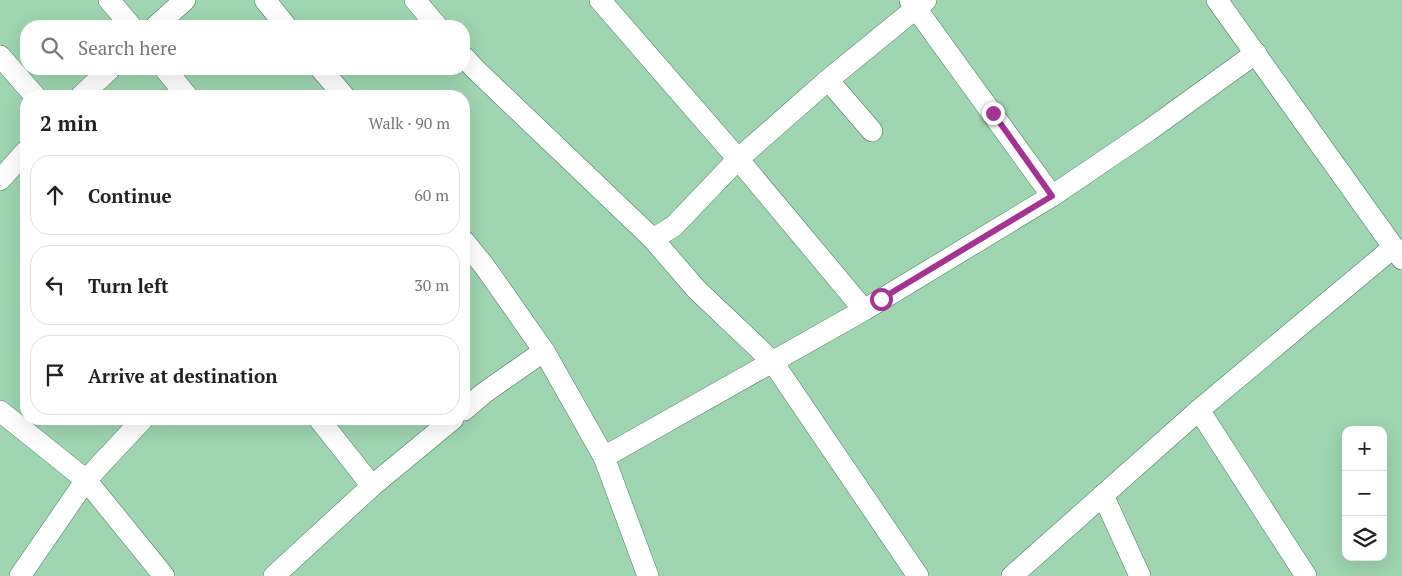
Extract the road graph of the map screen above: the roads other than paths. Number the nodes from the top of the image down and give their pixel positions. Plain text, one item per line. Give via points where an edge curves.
1 (109, 0) edge
2 (184, 0) edge
3 (265, 0) edge
4 (414, 0) edge
5 (600, 0) edge
6 (1217, 0) edge
7 (917, 3) edge
8 (126, 20) edge
9 (162, 20) edge
10 (281, 20) edge
11 (432, 20) edge
12 (1256, 53) junction
13 (0, 56) edge
14 (470, 64) edge
15 (104, 75) edge
16 (170, 75) edge
17 (326, 75) edge
18 (828, 80) junction
19 (30, 90) edge
20 (87, 90) edge
21 (182, 90) edge
22 (339, 90) edge
23 (872, 131) dead end
24 (20, 158) edge
25 (738, 159) junction
26 (0, 180) edge
27 (1052, 196) junction
28 (653, 239) junction
29 (470, 249) edge
30 (1398, 253) edge
31 (864, 310) junction
32 (544, 351) junction
33 (772, 361) junction
34 (470, 405) edge
35 (1199, 410) junction
36 (0, 412) edge
37 (137, 425) edge
38 (323, 425) edge
39 (445, 425) edge
40 (604, 457) junction
41 (86, 480) junction
42 (372, 486) junction
43 (1103, 495) junction
44 (156, 573) edge
45 (20, 576) edge
46 (274, 576) edge
47 (648, 576) edge
48 (918, 576) edge
49 (1012, 576) edge
50 (1140, 576) edge
51 (1306, 576) edge

1 - 8 street
2 - 9 street
3 - 10 street
4 - 11 street
5 - 25 street
6 - 12 street
7 - 18 street
7 - 27 street
12 - 27 street
12 - 30 street
13 - 19 street
14 - 28 street
15 - 20 street
16 - 21 street
17 - 22 street
18 - 23 street
18 - 25 street
24 - 26 street
25 - 28 street via 674,226
25 - 31 street
27 - 31 street
28 - 33 street via 696,289
29 - 32 street
30 - 35 street
31 - 33 street
32 - 34 street
32 - 40 street
33 - 40 street
33 - 48 street
35 - 43 street
35 - 51 street
36 - 41 street
37 - 41 street
38 - 42 street
39 - 42 street
40 - 47 street
41 - 44 street
41 - 45 street
42 - 46 street
43 - 49 street
43 - 50 street

